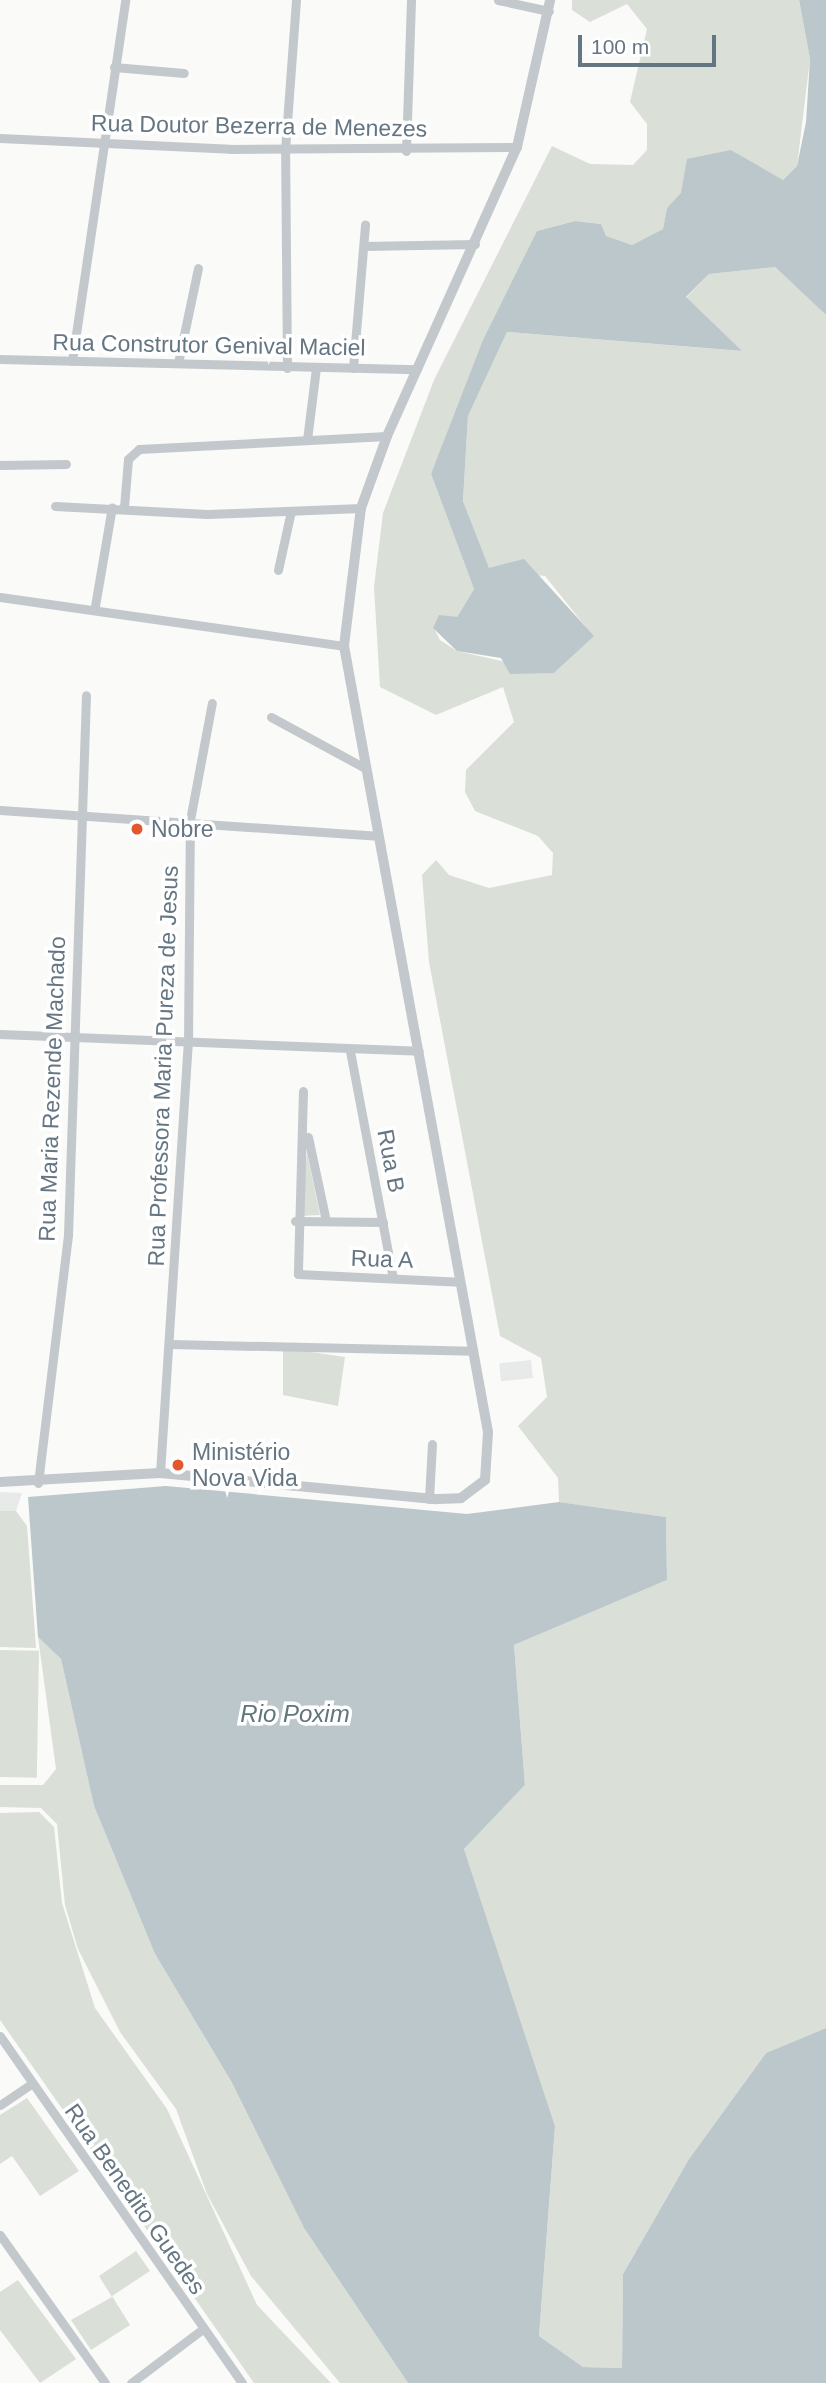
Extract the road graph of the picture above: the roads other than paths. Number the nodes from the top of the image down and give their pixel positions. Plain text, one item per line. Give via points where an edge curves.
1 (125, 0) edge
2 (296, 0) edge
3 (411, 0) edge
4 (498, 0) edge
5 (550, 5) edge
6 (114, 67) junction
7 (184, 74) dead end
8 (0, 138) edge
9 (102, 142) junction
10 (517, 147) junction
11 (285, 149) junction
12 (406, 151) junction
13 (365, 225) dead end
14 (475, 244) junction
15 (364, 246) junction
16 (198, 268) dead end
17 (0, 359) edge
18 (72, 361) junction
19 (178, 363) junction
20 (287, 368) junction
21 (316, 368) junction
22 (353, 368) junction
23 (417, 369) junction
24 (387, 436) junction
25 (307, 440) junction
26 (66, 464) dead end
27 (0, 465) edge
28 (55, 506) dead end
29 (112, 507) junction
30 (124, 507) junction
31 (361, 508) junction
32 (291, 511) junction
33 (278, 570) dead end
34 (0, 597) edge
35 (95, 606) junction
36 (344, 646) junction
37 (86, 695) dead end
38 (212, 703) dead end
39 (271, 717) dead end
40 (363, 766) junction
41 (0, 810) edge
42 (78, 813) junction
43 (190, 820) junction
44 (377, 836) junction
45 (0, 1034) edge
46 (73, 1036) junction
47 (188, 1042) junction
48 (350, 1051) junction
49 (419, 1051) junction
50 (303, 1091) dead end
51 (306, 1130) junction
52 (295, 1221) junction
53 (327, 1221) junction
54 (383, 1222) junction
55 (393, 1278) junction
56 (459, 1282) junction
57 (171, 1344) junction
58 (472, 1352) junction
59 (432, 1444) dead end
60 (160, 1473) junction
61 (0, 1482) edge
62 (38, 1483) junction
63 (429, 1499) junction
64 (0, 2036) edge
65 (30, 2085) junction
66 (0, 2105) edge
67 (0, 2235) edge
68 (204, 2328) junction
69 (105, 2383) edge
70 (131, 2383) edge
71 (242, 2383) edge

1 - 6 street
2 - 11 street
3 - 12 street
4 - 5 street
5 - 10 street
6 - 7 street
6 - 9 street
8 - 9 street, Rua Doutor Bezerra de Menezes
9 - 11 street, Rua Doutor Bezerra de Menezes
9 - 18 street
10 - 12 street, Rua Doutor Bezerra de Menezes
10 - 14 street
11 - 12 street, Rua Doutor Bezerra de Menezes
11 - 20 street
13 - 15 street
14 - 15 street
14 - 23 street
15 - 22 street
16 - 19 street
17 - 18 street, Rua Construtor Genival Maciel
18 - 19 street, Rua Construtor Genival Maciel
19 - 20 street, Rua Construtor Genival Maciel
20 - 21 street, Rua Construtor Genival Maciel
21 - 22 street, Rua Construtor Genival Maciel
21 - 25 street
22 - 23 street, Rua Construtor Genival Maciel
23 - 24 street
24 - 25 street
24 - 31 street
25 - 30 street via 149,447 128,459
26 - 27 street
28 - 29 street
29 - 30 street
29 - 35 street
30 - 32 street via 207,514
31 - 32 street
31 - 36 street
32 - 33 street
34 - 35 street
35 - 36 street
36 - 40 street
37 - 42 street, Rua Maria Rezende Machado
38 - 43 street, Rua Professora Maria Pureza de Jesus
39 - 40 street
40 - 44 street
41 - 42 street
42 - 43 street
42 - 46 street, Rua Maria Rezende Machado
43 - 44 street
43 - 47 street, Rua Professora Maria Pureza de Jesus
44 - 49 street
45 - 46 street
46 - 47 street
46 - 62 street, Rua Maria Rezende Machado via 68,1235
47 - 48 street
47 - 57 street, Rua Professora Maria Pureza de Jesus
48 - 49 street
48 - 54 street, Rua B
49 - 56 street
50 - 51 street
51 - 52 street
51 - 53 street
52 - 53 street
52 - 55 street, Rua A via 294,1269 303,1275
53 - 54 street
54 - 55 street, Rua B
55 - 56 street, Rua A
56 - 58 street
57 - 58 street
57 - 60 street, Rua Professora Maria Pureza de Jesus
58 - 63 street via 489,1459 485,1480 473,1493
59 - 63 street
60 - 62 street
60 - 63 street
61 - 62 street
64 - 65 street, Rua Benedito Guedes
65 - 66 street
65 - 68 street, Rua Benedito Guedes
67 - 69 street
68 - 70 street
68 - 71 street, Rua Benedito Guedes

